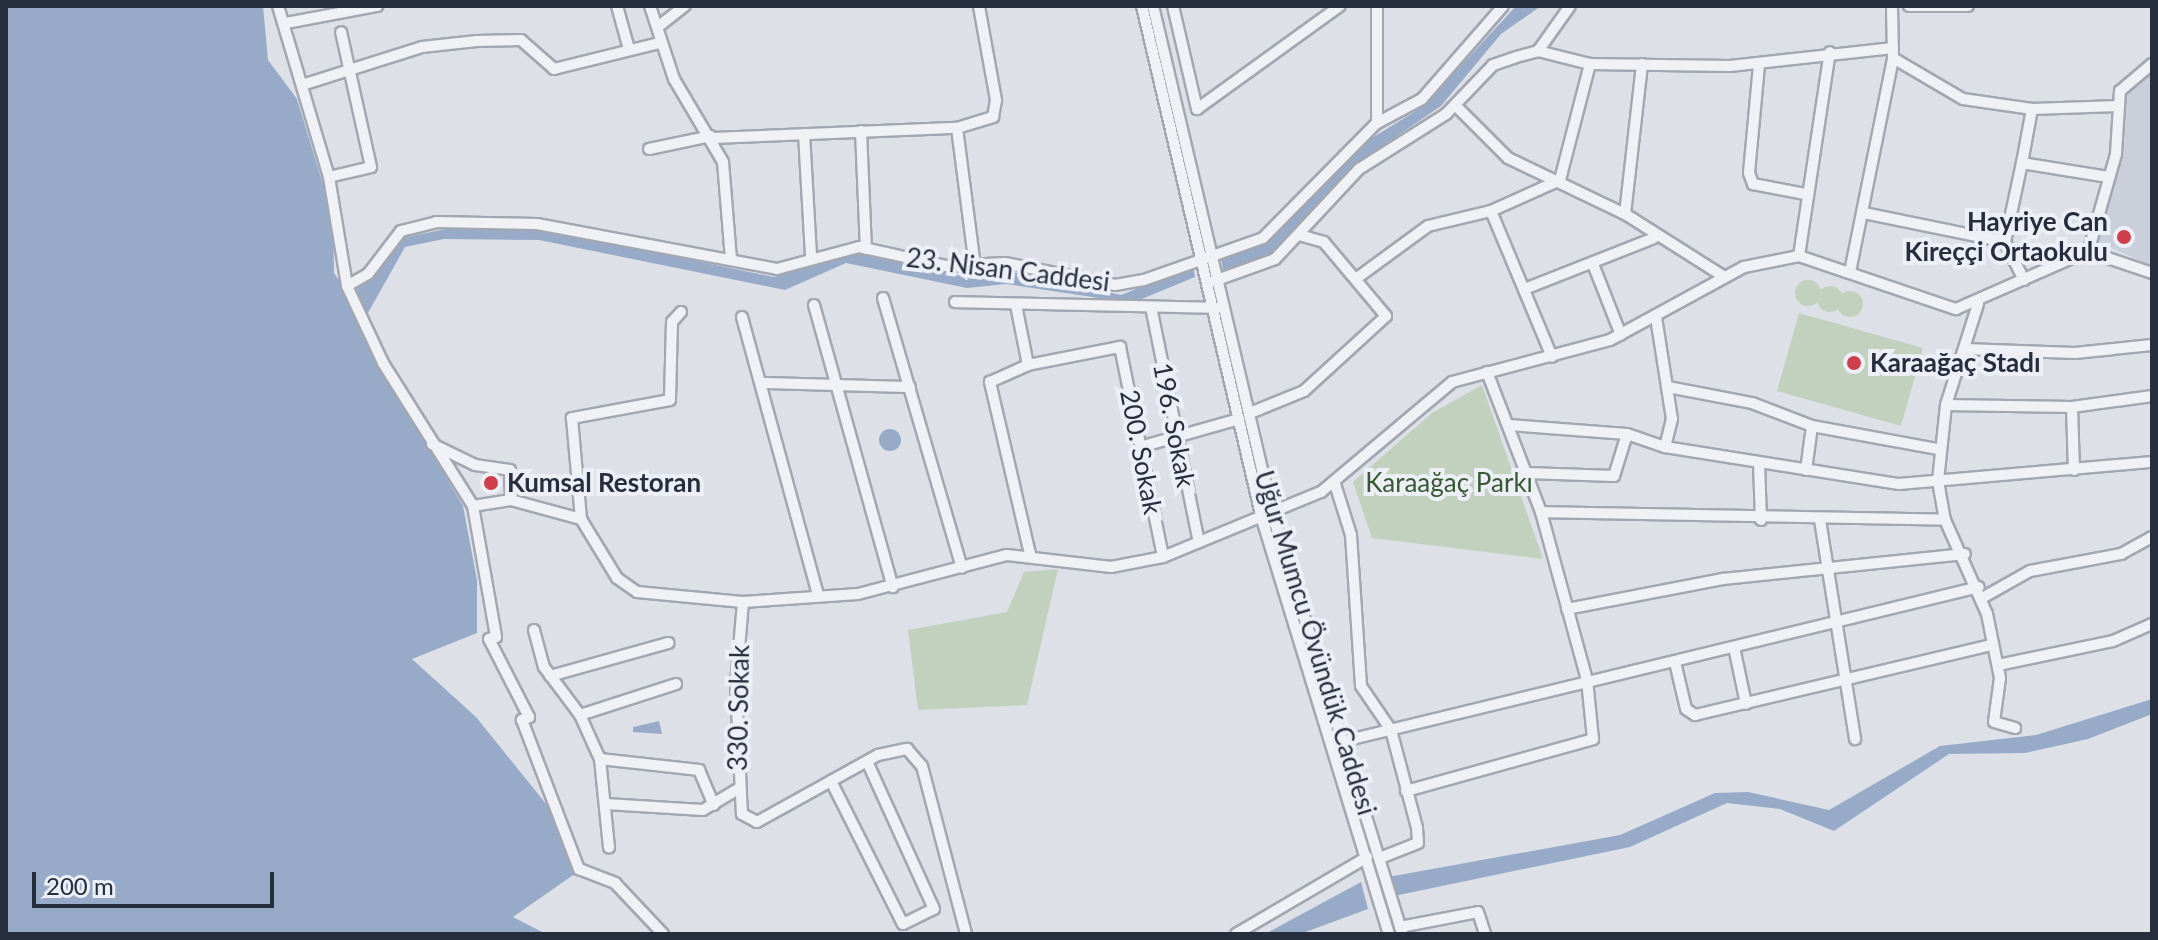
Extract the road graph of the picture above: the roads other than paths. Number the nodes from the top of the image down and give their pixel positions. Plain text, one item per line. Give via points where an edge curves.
1 (278, 6) edge
2 (377, 6) edge
3 (617, 6) edge
4 (650, 6) edge
5 (685, 6) edge
6 (979, 6) edge
7 (1142, 6) edge
8 (1153, 6) edge
9 (1173, 6) edge
10 (1340, 6) edge
11 (1377, 6) edge
12 (1503, 6) edge
13 (1570, 6) edge
14 (1892, 6) edge
15 (1909, 6) edge
16 (1968, 6) edge
17 (286, 23) junction
18 (659, 26) junction
19 (341, 32) dead end
20 (659, 43) junction
21 (629, 49) junction
22 (1538, 51) junction
23 (1830, 52) junction
24 (1893, 53) junction
25 (1590, 64) junction
26 (1642, 64) junction
27 (2152, 64) edge
28 (1759, 65) junction
29 (352, 69) junction
30 (302, 85) junction
31 (1455, 105) junction
32 (2119, 106) junction
33 (2032, 109) junction
34 (1377, 123) junction
35 (957, 128) junction
36 (861, 131) junction
37 (804, 134) junction
38 (712, 137) junction
39 (649, 149) dead end
40 (2022, 163) junction
41 (329, 177) junction
42 (2108, 177) junction
43 (1560, 180) junction
44 (1805, 194) junction
45 (1491, 211) junction
46 (1864, 213) junction
47 (1625, 214) junction
48 (1299, 235) junction
49 (1654, 238) junction
50 (2005, 242) junction
51 (866, 249) junction
52 (1799, 256) junction
53 (2087, 256) junction
54 (811, 257) junction
55 (1210, 257) junction
56 (731, 260) junction
57 (1593, 264) junction
58 (975, 267) junction
59 (1850, 272) junction
60 (2152, 273) edge
61 (1723, 276) junction
62 (1214, 277) junction
63 (1357, 278) junction
64 (2024, 280) junction
65 (347, 286) junction
66 (1527, 288) junction
67 (883, 298) dead end
68 (955, 302) dead end
69 (1978, 304) junction
70 (814, 305) dead end
71 (1016, 305) junction
72 (1151, 307) junction
73 (1217, 308) junction
74 (681, 312) dead end
75 (742, 317) dead end
76 (1656, 317) junction
77 (1621, 335) junction
78 (2152, 345) edge
79 (1120, 347) joint
80 (1964, 349) junction
81 (1552, 357) junction
82 (1028, 365) junction
83 (1487, 372) junction
84 (763, 383) junction
85 (836, 384) junction
86 (910, 387) junction
87 (1668, 387) junction
88 (2152, 396) edge
89 (1946, 405) junction
90 (2072, 407) junction
91 (1250, 413) junction
92 (1239, 419) junction
93 (1509, 425) junction
94 (1812, 426) junction
95 (1627, 434) junction
96 (1175, 436) junction
97 (432, 444) junction
98 (1140, 447) junction
99 (1665, 447) junction
100 (1937, 449) junction
101 (2152, 462) edge
102 (1759, 463) junction
103 (1806, 470) junction
104 (2074, 470) junction
105 (1527, 473) junction
106 (1938, 481) junction
107 (1335, 484) junction
108 (511, 500) junction
109 (473, 506) junction
110 (1541, 512) junction
111 (1267, 518) junction
112 (581, 519) junction
113 (1761, 520) junction
114 (1820, 520) junction
115 (1945, 520) junction
116 (2152, 537) edge
117 (1199, 542) junction
118 (1030, 554) junction
119 (1965, 554) junction
120 (1163, 557) junction
121 (962, 568) junction
122 (1828, 572) junction
123 (893, 587) junction
124 (1981, 593) junction
125 (818, 595) junction
126 (743, 602) junction
127 (1567, 609) junction
128 (1835, 624) junction
129 (2152, 624) edge
130 (534, 630) dead end
131 (668, 643) dead end
132 (1992, 645) junction
133 (1734, 647) junction
134 (1675, 662) junction
135 (1998, 665) junction
136 (550, 676) junction
137 (1587, 680) junction
138 (1845, 680) junction
139 (676, 684) dead end
140 (1746, 704) junction
141 (580, 715) junction
142 (2015, 728) dead end
143 (1391, 730) junction
144 (1855, 739) dead end
145 (1344, 741) junction
146 (600, 759) junction
147 (867, 761) junction
148 (831, 781) junction
149 (738, 789) junction
150 (1406, 791) junction
151 (606, 804) junction
152 (714, 805) junction
153 (609, 848) dead end
154 (1367, 857) junction
155 (1380, 858) junction
156 (1378, 874) junction
157 (1401, 930) edge
158 (663, 934) edge
159 (966, 934) edge
160 (1236, 934) edge
161 (1389, 934) edge
162 (1485, 934) edge

1 - 17 street
2 - 17 street
3 - 21 street
4 - 18 street
5 - 18 street
6 - 35 street via 996,100 993,117 965,119
7 - 55 street
8 - 55 street
9 - 10 street via 1197,109
11 - 34 street
12 - 34 street, 23. Nisan Caddesi via 1422,99
13 - 22 street
14 - 24 street
15 - 16 street
17 - 30 street
18 - 20 street
19 - 29 street
20 - 21 street
20 - 38 street
21 - 29 street via 554,69 521,40 477,41 422,47
22 - 25 street
22 - 31 street via 1493,65
23 - 24 street
23 - 28 street
23 - 44 street
24 - 33 street via 1963,99
24 - 46 street
25 - 26 street
25 - 43 street
26 - 28 street
26 - 47 street
27 - 32 street via 2126,82
28 - 44 street via 1749,173 1753,184
29 - 30 street
29 - 41 street via 371,167
30 - 41 street
31 - 43 street via 1487,143
31 - 48 street via 1359,169
32 - 33 street
32 - 42 street
33 - 40 street
34 - 55 street, 23. Nisan Caddesi via 1263,238
35 - 36 street
35 - 58 street
36 - 37 street
36 - 51 street
37 - 38 street
37 - 54 street
38 - 39 street
38 - 56 street via 723,162
40 - 42 street
40 - 50 street
41 - 65 street
42 - 53 street
43 - 45 street
43 - 47 street
44 - 52 street
45 - 63 street via 1428,226
45 - 66 street
46 - 50 street
46 - 59 street
47 - 49 street
48 - 62 street via 1275,259
48 - 63 street via 1324,242
49 - 57 street
49 - 61 street
50 - 64 street
51 - 54 street, 23. Nisan Caddesi
51 - 58 street, 23. Nisan Caddesi
52 - 59 street
52 - 61 street
53 - 60 street
53 - 64 street
54 - 56 street, 23. Nisan Caddesi via 777,269
55 - 58 street, 23. Nisan Caddesi via 1115,285 1005,263
55 - 62 street
56 - 65 street, 23. Nisan Caddesi via 537,224 436,222 401,231 368,274
57 - 66 street
57 - 77 street
59 - 69 street via 1916,301 1956,309
61 - 76 street
62 - 73 street, Uğur Mumcu Övündük Caddesi
62 - 91 street, Uğur Mumcu Övündük Caddesi
63 - 91 street via 1386,316 1304,391
64 - 69 street
65 - 97 street
66 - 81 street
67 - 86 street
68 - 71 street
69 - 80 street
70 - 85 street
71 - 72 street
71 - 82 street
72 - 73 street
72 - 96 street, 196. Sokak
73 - 92 street, Uğur Mumcu Övündük Caddesi
74 - 112 street via 672,322 670,400 572,418
75 - 84 street
76 - 77 street
76 - 87 street
77 - 81 street
78 - 80 street via 2075,353
79 - 82 street, 196. Sokak
79 - 98 street, 200. Sokak
80 - 89 street
81 - 83 street
82 - 118 street, 196. Sokak via 990,382
83 - 93 street
83 - 107 street via 1424,399
84 - 85 street
84 - 125 street
85 - 86 street
85 - 123 street
86 - 121 street
87 - 94 street via 1752,403
87 - 99 street via 1672,433
88 - 90 street
89 - 90 street
89 - 100 street
90 - 104 street
91 - 111 street, Uğur Mumcu Övündük Caddesi
92 - 96 street
92 - 111 street, Uğur Mumcu Övündük Caddesi
93 - 95 street
93 - 105 street
94 - 100 street
94 - 103 street
95 - 99 street
95 - 105 street via 1614,476
96 - 98 street
96 - 117 street, 196. Sokak
97 - 108 street via 475,465 510,470
97 - 109 street
98 - 120 street, 200. Sokak
99 - 102 street
100 - 106 street
101 - 104 street
102 - 103 street
102 - 113 street
103 - 106 street via 1899,484
104 - 106 street
105 - 110 street
106 - 115 street
107 - 111 street
107 - 143 street via 1351,535 1361,686
108 - 109 street
108 - 112 street
109 - 158 street via 496,637 489,639 529,717 522,720 579,869 615,883
110 - 113 street
110 - 127 street
111 - 117 street
111 - 145 street, Uğur Mumcu Övündük Caddesi
111 - 154 street, Uğur Mumcu Övündük Caddesi
112 - 126 street via 617,578 637,592
113 - 114 street
114 - 115 street
114 - 122 street
115 - 119 street
116 - 124 street via 2121,554 2030,571
117 - 120 street
118 - 120 street via 1111,567
118 - 121 street
119 - 122 street
119 - 124 street
121 - 123 street
122 - 127 street via 1684,584
122 - 128 street
123 - 125 street
124 - 128 street
124 - 132 street
125 - 126 street
126 - 149 street, 330. Sokak
127 - 137 street
128 - 133 street
128 - 138 street
129 - 135 street via 2113,641
130 - 136 street
131 - 136 street
132 - 135 street
132 - 138 street
133 - 134 street
133 - 140 street
134 - 137 street
134 - 140 street via 1690,714
135 - 142 street via 1994,722
136 - 141 street
137 - 143 street
137 - 150 street via 1593,731 1584,746
138 - 140 street
138 - 144 street
139 - 141 street
141 - 146 street
143 - 145 street
143 - 150 street
145 - 155 street, Uğur Mumcu Övündük Caddesi
146 - 151 street
146 - 152 street via 699,770
147 - 148 street
147 - 148 street via 934,909 903,924
147 - 159 street via 907,749 922,766
148 - 149 street, 330. Sokak via 757,822 742,814
149 - 152 street
150 - 155 street via 1418,843
151 - 152 street
151 - 153 street
154 - 156 street, Uğur Mumcu Övündük Caddesi
154 - 160 street
155 - 156 street, Uğur Mumcu Övündük Caddesi
156 - 157 street
156 - 161 street
157 - 162 street via 1478,912

